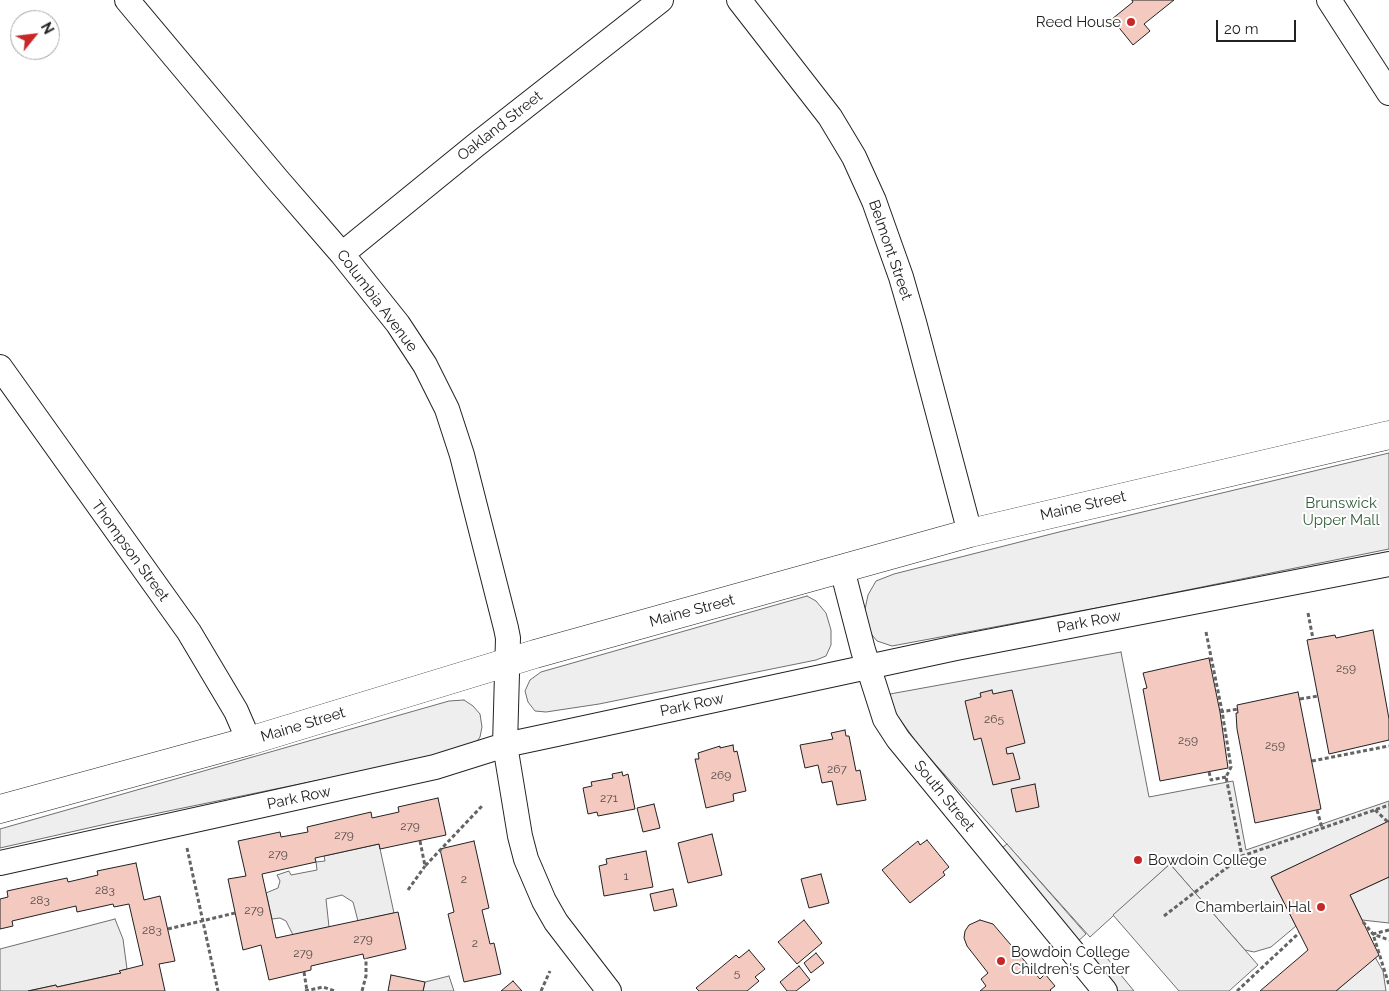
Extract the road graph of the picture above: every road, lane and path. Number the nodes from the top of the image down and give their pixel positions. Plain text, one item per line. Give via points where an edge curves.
1 (127, 0) edge
2 (661, 0) edge
3 (739, 0) edge
4 (1328, 0) edge
5 (1389, 93) edge
6 (342, 254) junction
7 (0, 367) edge
8 (1389, 435) edge
9 (970, 533) junction
10 (1389, 564) edge
11 (842, 569) junction
12 (1308, 613) dead end
13 (1206, 632) dead end
14 (1313, 639) dead end
15 (507, 662) junction
16 (868, 667) junction
17 (1318, 696) dead end
18 (1300, 700) dead end
19 (1238, 708) dead end
20 (1221, 712) junction
21 (249, 741) junction
22 (505, 745) junction
23 (1389, 746) edge
24 (1312, 762) dead end
25 (1209, 772) dead end
26 (1226, 777) junction
27 (1389, 805) edge
28 (482, 806) dead end
29 (0, 809) edge
30 (1317, 810) dead end
31 (1375, 810) junction
32 (1388, 822) dead end
33 (181, 824) junction
34 (1322, 828) junction
35 (420, 841) dead end
36 (1242, 856) junction
37 (0, 864) edge
38 (425, 866) junction
39 (408, 890) dead end
40 (235, 913) dead end
41 (1164, 916) dead end
42 (203, 921) junction
43 (1363, 922) dead end
44 (168, 929) dead end
45 (1389, 930) edge
46 (1299, 933) dead end
47 (1373, 934) junction
48 (1389, 940) edge
49 (366, 958) dead end
50 (304, 972) dead end
51 (550, 972) dead end
52 (1389, 985) edge
53 (218, 991) edge
54 (306, 991) edge
55 (335, 991) edge
56 (362, 991) edge
57 (541, 991) edge
58 (609, 991) edge
59 (1105, 991) edge
60 (1236, 991) edge

1 - 6 street, Columbia Avenue
2 - 6 street, Oakland Street
3 - 9 street, Belmont Street via 830,117 854,157 874,201 911,313
4 - 5 street
6 - 15 street, Columbia Avenue via 398,324 425,365 447,409 462,455 506,628
7 - 21 street, Thompson Street via 189,632 236,711
8 - 9 street, Maine Street
9 - 11 street, Maine Street
10 - 16 street, Park Row
11 - 15 street, Maine Street
11 - 16 street, South Street
12 - 14 path
13 - 20 path
15 - 21 street, Maine Street
15 - 22 street, Columbia Avenue
16 - 22 street, Park Row
16 - 59 street, South Street via 885,719 898,739
17 - 18 path
19 - 20 path
20 - 26 path via 1231,767
21 - 29 street, Maine Street
22 - 33 street, Park Row via 436,767
22 - 58 street, Columbia Avenue via 520,836 534,880 556,922
23 - 24 path
25 - 26 path via 1211,780
26 - 36 path
27 - 31 path
28 - 38 path
30 - 34 path
31 - 32 path
31 - 34 path
33 - 37 street, Park Row
33 - 42 path
34 - 36 path
35 - 38 path
36 - 41 path
38 - 39 path
40 - 42 path
42 - 44 path
42 - 53 path
43 - 47 path
45 - 47 path
46 - 60 path
47 - 48 path
47 - 52 path
49 - 56 path
50 - 54 path
51 - 57 path
54 - 55 path via 323,987

